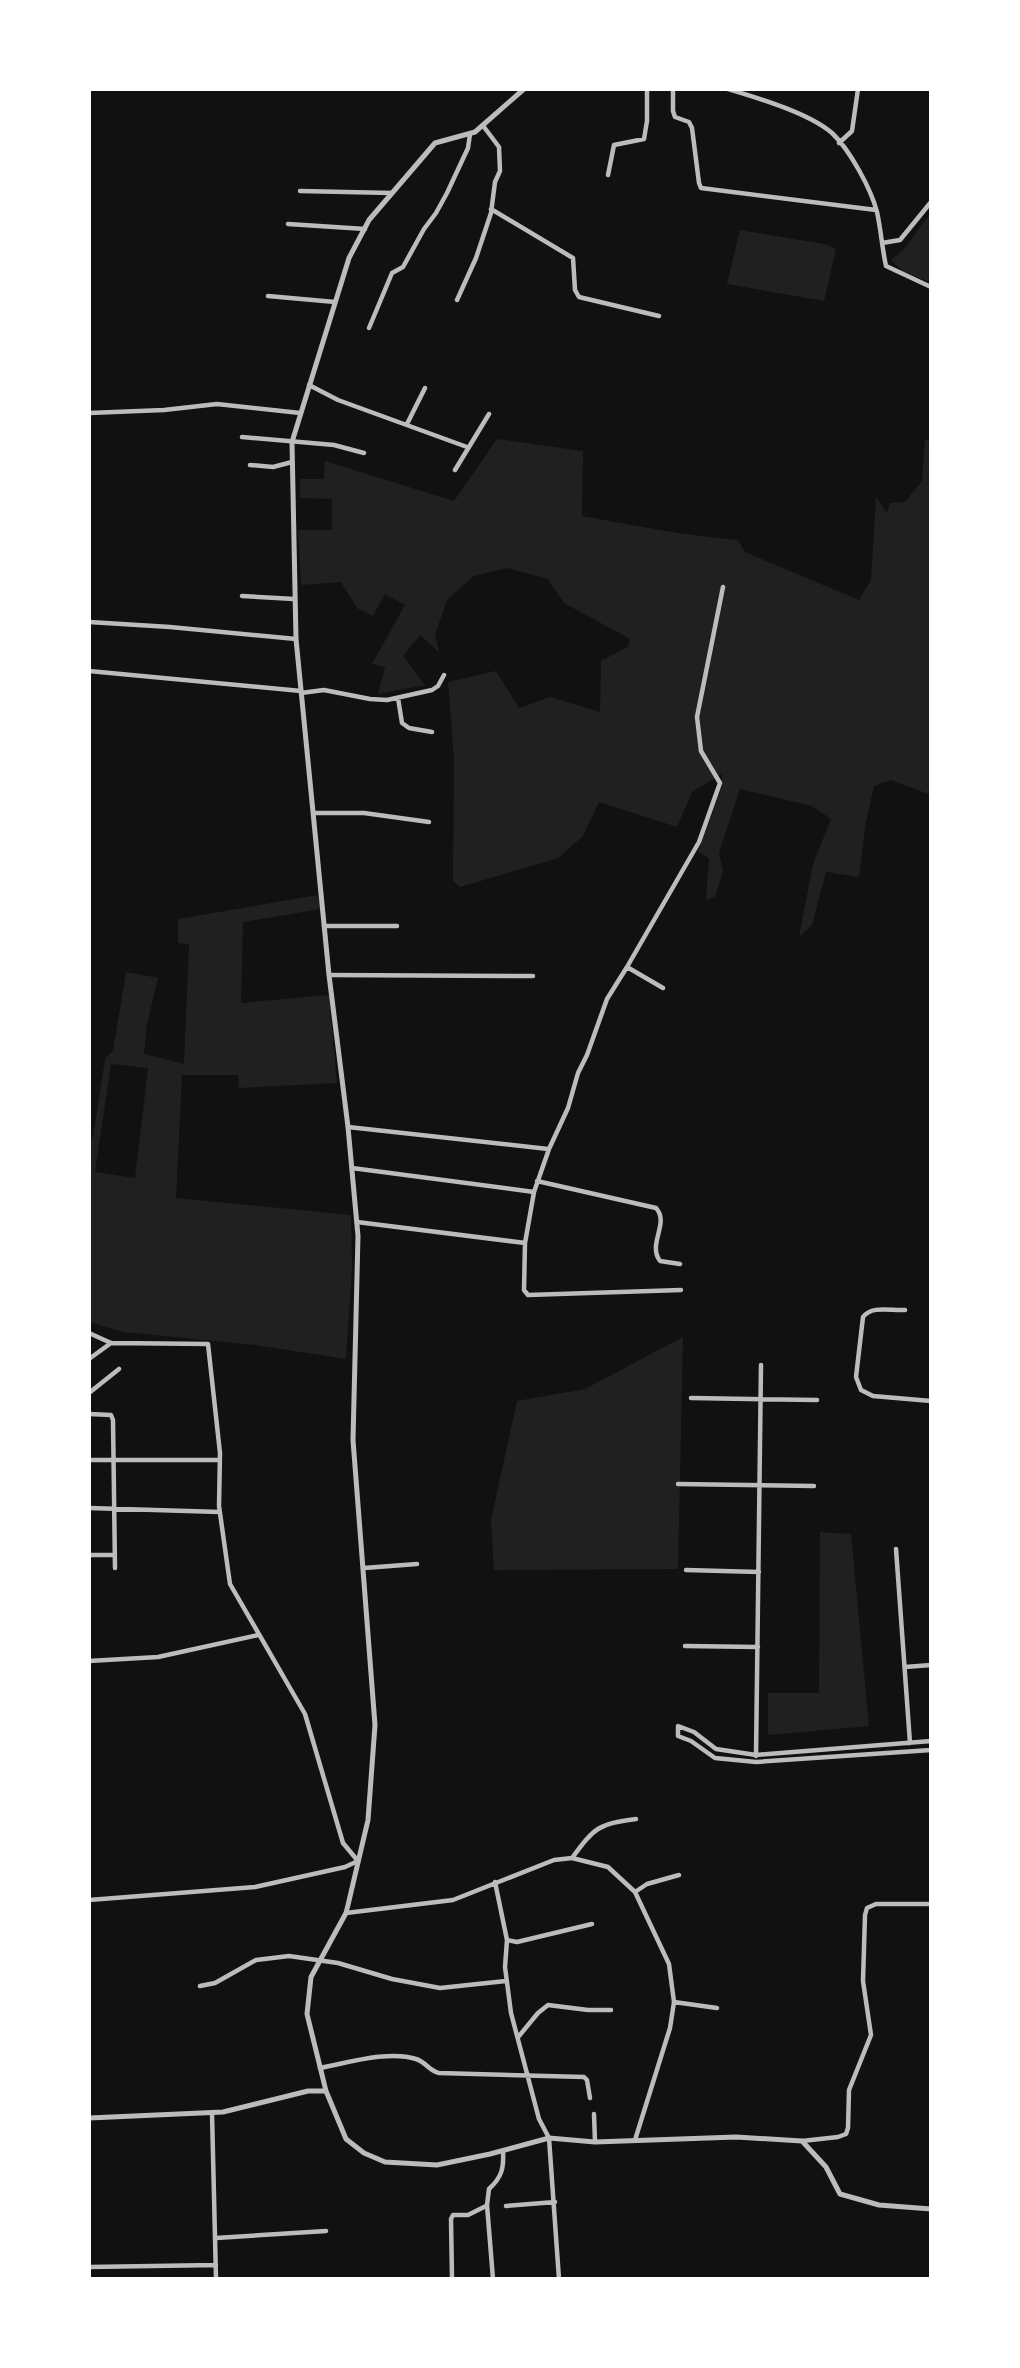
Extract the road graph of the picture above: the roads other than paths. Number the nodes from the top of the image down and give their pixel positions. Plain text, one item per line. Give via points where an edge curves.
1 (524, 89) edge
2 (647, 89) edge
3 (673, 89) edge
4 (729, 89) edge
5 (858, 89) edge
6 (484, 127) junction
7 (470, 134) junction
8 (839, 143) junction
9 (608, 175) dead end
10 (300, 191) dead end
11 (392, 193) junction
12 (931, 202) edge
13 (491, 209) junction
14 (876, 210) junction
15 (288, 224) dead end
16 (365, 229) junction
17 (882, 243) junction
18 (931, 287) edge
19 (268, 296) dead end
20 (457, 300) dead end
21 (335, 302) junction
22 (659, 316) dead end
23 (369, 328) dead end
24 (309, 385) junction
25 (425, 388) dead end
26 (89, 413) edge
27 (300, 413) junction
28 (489, 414) dead end
29 (407, 424) junction
30 (242, 437) dead end
31 (292, 442) junction
32 (467, 447) junction
33 (363, 453) dead end
34 (292, 462) junction
35 (250, 466) dead end
36 (455, 470) dead end
37 (723, 587) dead end
38 (242, 596) dead end
39 (294, 598) junction
40 (89, 622) edge
41 (296, 639) junction
42 (89, 671) edge
43 (444, 675) dead end
44 (301, 692) junction
45 (398, 698) junction
46 (432, 733) dead end
47 (314, 813) junction
48 (429, 822) dead end
49 (324, 926) junction
50 (397, 926) dead end
51 (628, 967) junction
52 (329, 975) junction
53 (533, 976) dead end
54 (663, 988) dead end
55 (348, 1127) junction
56 (549, 1149) junction
57 (352, 1168) junction
58 (537, 1181) junction
59 (534, 1192) junction
60 (357, 1222) junction
61 (525, 1243) junction
62 (680, 1264) dead end
63 (681, 1290) dead end
64 (905, 1310) dead end
65 (89, 1333) edge
66 (111, 1343) junction
67 (89, 1359) edge
68 (761, 1365) dead end
69 (119, 1369) dead end
70 (89, 1393) edge
71 (691, 1398) dead end
72 (761, 1399) junction
73 (817, 1400) dead end
74 (931, 1401) edge
75 (89, 1414) edge
76 (89, 1460) edge
77 (114, 1460) junction
78 (220, 1460) junction
79 (678, 1484) dead end
80 (760, 1485) junction
81 (814, 1486) dead end
82 (114, 1507) junction
83 (89, 1508) edge
84 (220, 1512) junction
85 (896, 1549) dead end
86 (89, 1555) edge
87 (115, 1555) junction
88 (417, 1564) dead end
89 (115, 1568) dead end
90 (364, 1568) junction
91 (686, 1570) dead end
92 (759, 1572) junction
93 (258, 1635) junction
94 (685, 1646) dead end
95 (758, 1647) junction
96 (89, 1661) edge
97 (931, 1665) edge
98 (905, 1667) junction
99 (931, 1741) edge
100 (910, 1743) junction
101 (931, 1750) edge
102 (756, 1755) junction
103 (756, 1762) junction
104 (636, 1819) dead end
105 (572, 1858) junction
106 (359, 1861) junction
107 (679, 1875) dead end
108 (495, 1882) junction
109 (635, 1892) junction
110 (89, 1900) edge
111 (931, 1904) edge
112 (346, 1913) junction
113 (592, 1924) dead end
114 (507, 1940) junction
115 (321, 1959) junction
116 (506, 1981) junction
117 (200, 1986) dead end
118 (674, 2002) junction
119 (717, 2008) dead end
120 (611, 2010) dead end
121 (519, 2037) junction
122 (320, 2068) junction
123 (527, 2075) junction
124 (326, 2091) junction
125 (590, 2098) dead end
126 (212, 2113) junction
127 (594, 2114) dead end
128 (89, 2118) edge
129 (549, 2138) junction
130 (635, 2140) junction
131 (595, 2141) junction
132 (802, 2141) junction
133 (503, 2151) junction
134 (555, 2202) junction
135 (487, 2205) junction
136 (506, 2206) dead end
137 (931, 2209) edge
138 (326, 2231) dead end
139 (216, 2238) junction
140 (216, 2265) junction
141 (89, 2267) edge
142 (216, 2279) edge
143 (452, 2279) edge
144 (493, 2279) edge
145 (559, 2279) edge

1 - 6 street
2 - 9 street via 644,139 614,145
3 - 14 street via 675,117 692,128 701,188
4 - 8 street via 786,109 832,133
5 - 8 street via 852,131
6 - 7 street
6 - 13 street via 501,157
7 - 11 street via 435,143
7 - 23 street via 447,193 403,267 392,273
8 - 14 street via 860,171
10 - 11 street
11 - 16 street
12 - 17 street via 901,240
13 - 20 street
13 - 22 street via 573,258 579,298
14 - 17 street
15 - 16 street
16 - 21 street via 349,258
17 - 18 street via 886,265
19 - 21 street
21 - 24 street
24 - 27 street
24 - 29 street
25 - 29 street
26 - 27 street via 217,404
27 - 31 street
28 - 32 street
29 - 32 street
30 - 31 street
31 - 33 street
31 - 34 street
32 - 36 street
34 - 35 street
34 - 39 street
37 - 51 street via 697,717 701,751 720,783 717,796 699,842
38 - 39 street
39 - 41 street
40 - 41 street
41 - 44 street
42 - 44 street
43 - 45 street via 438,687
44 - 45 street
44 - 47 street
45 - 46 street via 402,723
47 - 48 street via 364,813
47 - 49 street
49 - 50 street
49 - 52 street
51 - 54 street
51 - 56 street via 607,999
52 - 53 street
52 - 55 street
55 - 56 street
55 - 57 street
56 - 58 street
57 - 59 street
57 - 60 street
58 - 59 street
58 - 62 street via 656,1208 660,1217 656,1256
59 - 61 street
60 - 61 street
60 - 90 street via 353,1440
61 - 63 street via 524,1290 528,1296
64 - 74 street via 866,1312 856,1377 861,1391 873,1396
65 - 66 street
66 - 67 street
66 - 78 street via 208,1344
68 - 72 street
69 - 70 street
71 - 72 street
72 - 73 street
72 - 80 street
75 - 77 street via 111,1415
76 - 77 street
77 - 78 street
77 - 82 street
78 - 84 street
79 - 80 street
80 - 81 street
80 - 92 street
82 - 83 street
82 - 84 street
82 - 87 street
84 - 93 street via 229,1584
85 - 98 street
86 - 87 street
87 - 89 street
88 - 90 street
90 - 106 street via 375,1725 368,1821
91 - 92 street
92 - 95 street
93 - 96 street via 158,1657
93 - 106 street via 305,1714 344,1843
94 - 95 street
95 - 102 street
97 - 98 street
98 - 100 street
99 - 100 street
100 - 102 street
101 - 103 street
102 - 103 street
102 - 103 street via 716,1749 678,1726 678,1736 715,1758
104 - 105 street via 599,1827
105 - 108 street
105 - 109 street via 608,1867
106 - 110 street via 255,1887
106 - 112 street
107 - 109 street
108 - 112 street via 453,1900
108 - 114 street
109 - 118 street via 669,1964
111 - 132 street via 867,1908 863,1981 871,2035 849,2090 848,2128 838,2137
112 - 115 street
113 - 114 street via 517,1942
114 - 116 street
115 - 116 street via 440,1988
115 - 117 street via 256,1959 215,1983
115 - 122 street via 311,1977 307,2014
116 - 121 street
118 - 119 street
118 - 130 street
120 - 121 street via 548,2005
121 - 123 street
122 - 123 street via 405,2056 439,2073
122 - 124 street
123 - 125 street via 584,2077
123 - 129 street
124 - 126 street
124 - 133 street via 346,2140 385,2162 437,2165
126 - 128 street
126 - 139 street
127 - 131 street
129 - 131 street
129 - 133 street
129 - 134 street
130 - 131 street
130 - 132 street via 736,2137
132 - 137 street via 826,2167 839,2194 879,2205
133 - 135 street via 504,2166 500,2179 489,2189
134 - 136 street
134 - 145 street
135 - 143 street via 451,2219
135 - 144 street
138 - 139 street
139 - 140 street
140 - 141 street
140 - 142 street

